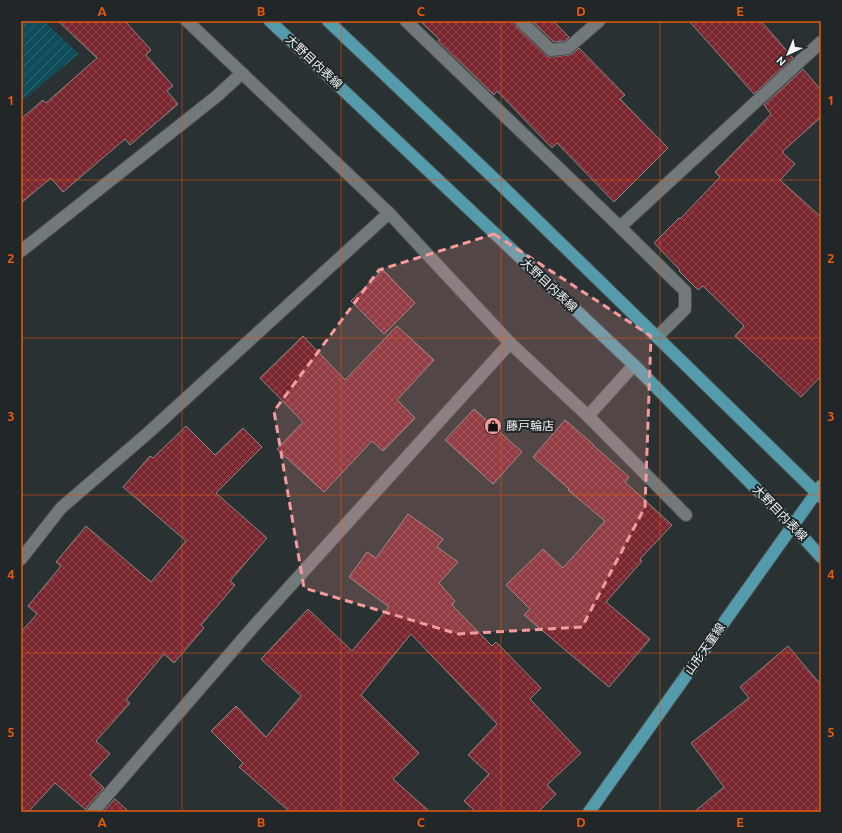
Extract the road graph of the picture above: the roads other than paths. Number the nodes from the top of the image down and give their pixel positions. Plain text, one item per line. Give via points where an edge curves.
1 (187, 21) edge
2 (270, 21) edge
3 (328, 21) edge
4 (406, 21) edge
5 (521, 21) edge
6 (600, 21) edge
7 (821, 42) edge
8 (242, 73) junction
9 (389, 213) junction
10 (620, 227) junction
11 (21, 251) edge
12 (657, 337) junction
13 (510, 343) junction
14 (634, 365) junction
15 (588, 416) junction
16 (820, 491) edge
17 (686, 515) dead end
18 (793, 526) junction
19 (821, 557) edge
20 (21, 558) edge
21 (93, 812) edge
22 (589, 812) edge

1 - 8 street
2 - 14 main road, 大野目内表線
3 - 12 main road
4 - 10 street
5 - 6 street via 551,50 568,48
7 - 10 street
8 - 9 street
8 - 11 street
9 - 13 street
9 - 20 street via 148,433 61,508
10 - 12 street via 685,291 685,309
12 - 16 main road
13 - 15 street
13 - 21 street via 254,626
14 - 15 street
14 - 18 main road, 大野目内表線
15 - 17 street
16 - 18 main road, 山形天童線
18 - 19 main road, 大野目内表線
18 - 22 main road, 山形天童線

